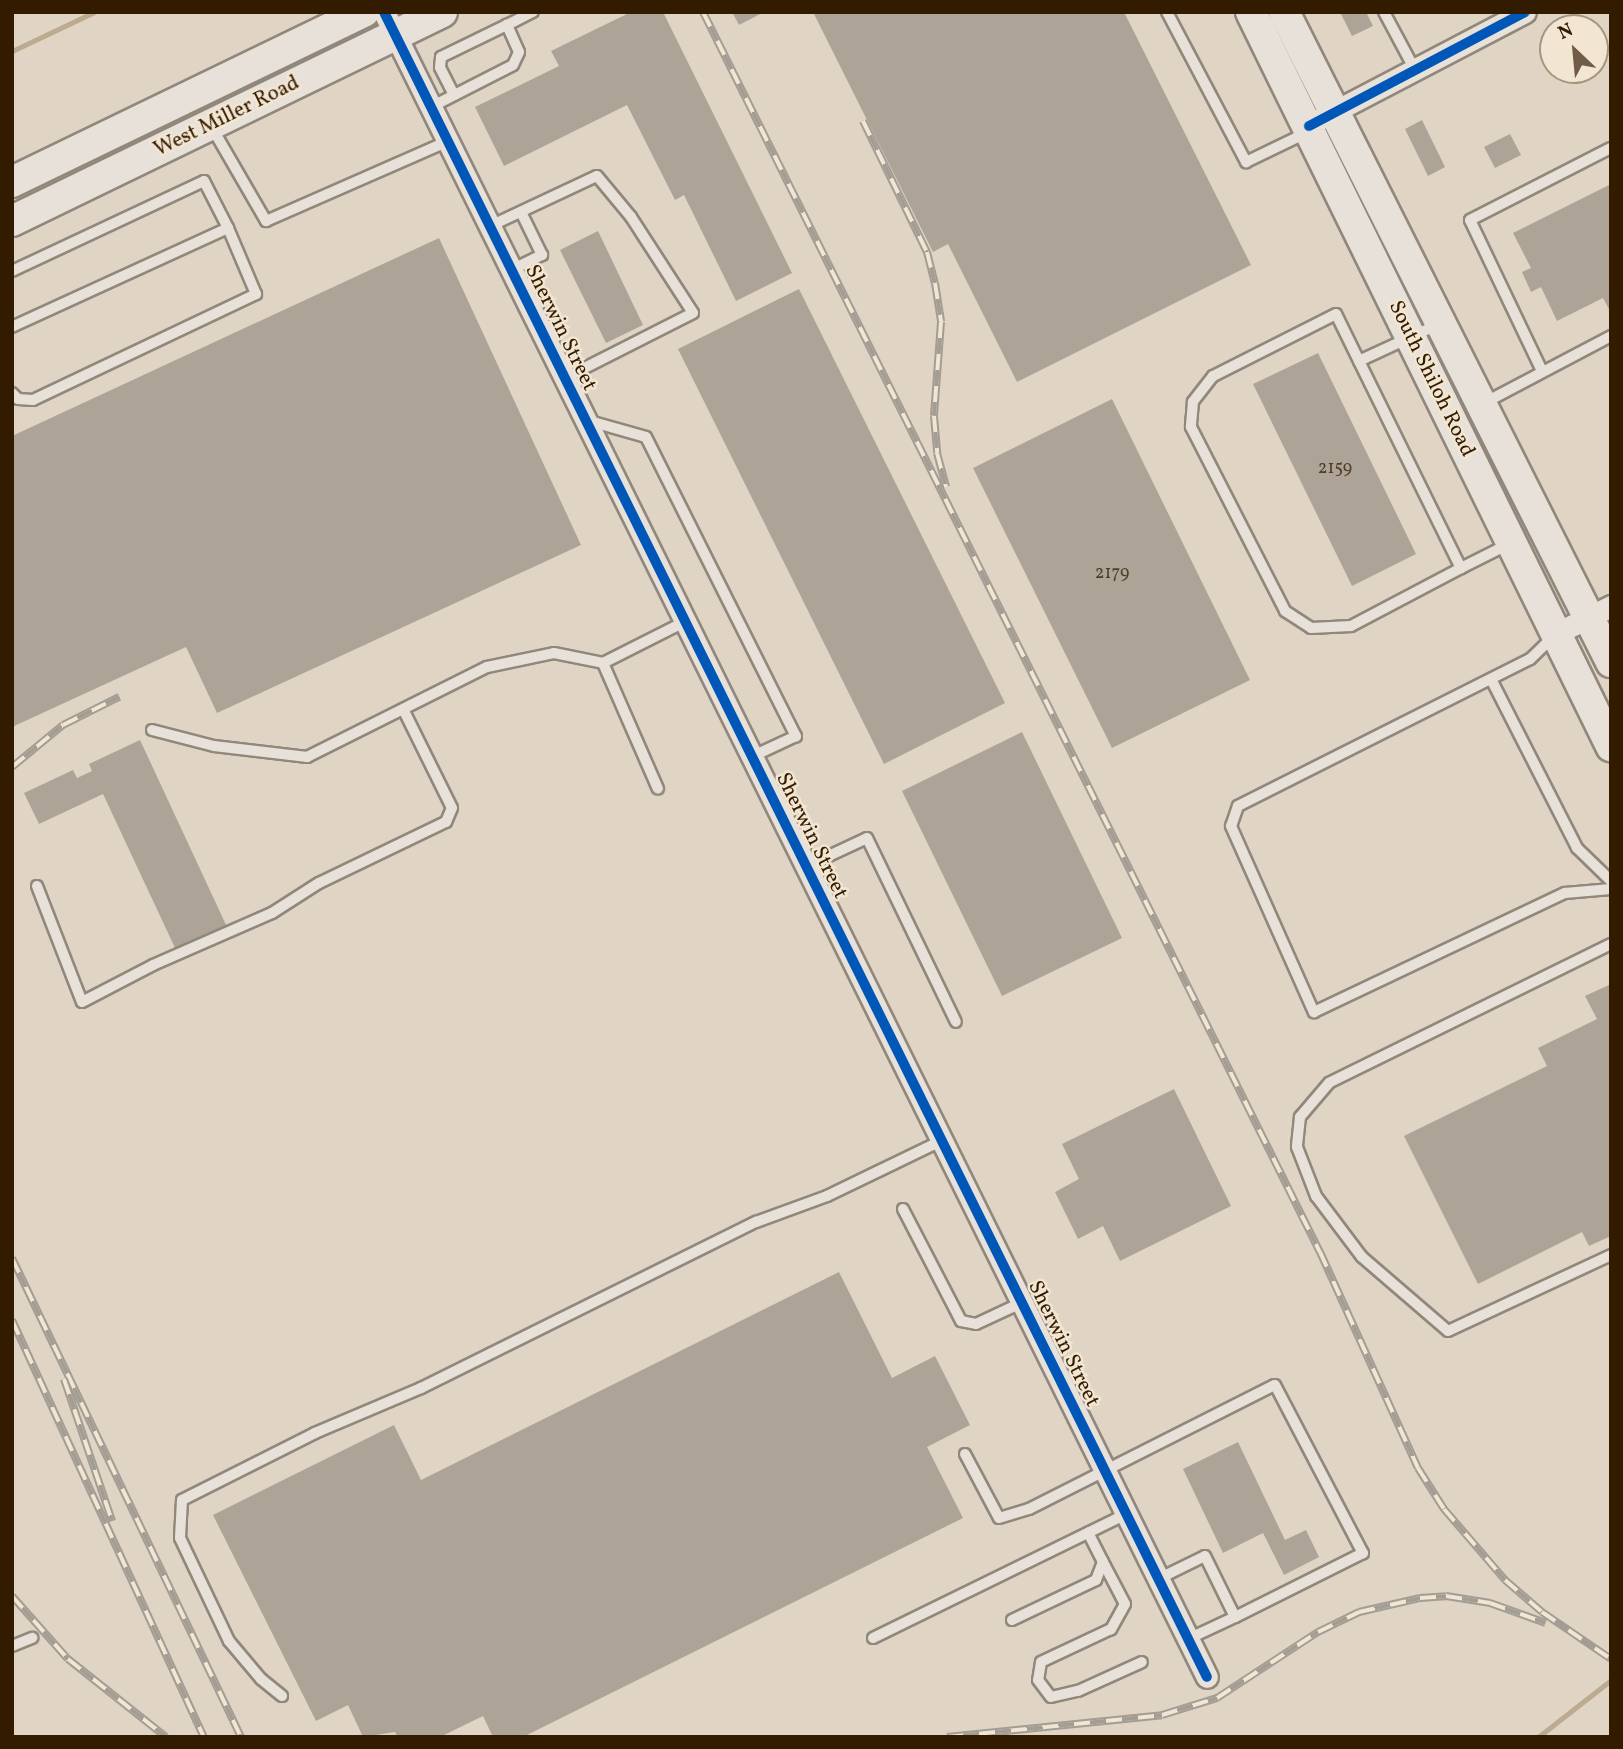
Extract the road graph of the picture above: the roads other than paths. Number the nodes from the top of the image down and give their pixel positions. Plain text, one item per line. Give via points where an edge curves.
1 (364, 12) edge
2 (442, 12) edge
3 (533, 12) edge
4 (1167, 12) edge
5 (1251, 12) edge
6 (1284, 12) edge
7 (1384, 12) edge
8 (1525, 12) edge
9 (389, 24) edge
10 (507, 25) junction
11 (1416, 69) junction
12 (454, 95) junction
13 (429, 108) junction
14 (1335, 112) junction
15 (211, 125) junction
16 (1310, 128) junction
17 (446, 142) junction
18 (1611, 148) edge
19 (12, 182) edge
20 (521, 212) junction
21 (12, 221) edge
22 (488, 227) junction
23 (228, 228) junction
24 (12, 271) edge
25 (509, 271) junction
26 (1441, 323) junction
27 (12, 327) edge
28 (1611, 336) edge
29 (1410, 338) junction
30 (1359, 361) junction
31 (1542, 371) junction
32 (563, 379) junction
33 (12, 393) edge
34 (1481, 404) junction
35 (583, 419) junction
36 (1511, 543) junction
37 (1461, 568) junction
38 (1600, 612) edge
39 (684, 622) junction
40 (1555, 634) junction
41 (1611, 662) edge
42 (603, 663) junction
43 (1491, 679) junction
44 (404, 709) junction
45 (152, 730) dead end
46 (1611, 746) edge
47 (751, 757) junction
48 (658, 789) dead end
49 (805, 867) junction
50 (1611, 881) edge
51 (37, 886) dead end
52 (1611, 889) edge
53 (1611, 944) edge
54 (956, 1022) dead end
55 (941, 1142) junction
56 (903, 1209) dead end
57 (1611, 1255) edge
58 (1021, 1303) junction
59 (965, 1454) dead end
60 (1104, 1470) junction
61 (1126, 1514) junction
62 (1088, 1533) junction
63 (1103, 1562) junction
64 (1158, 1579) junction
65 (1235, 1617) junction
66 (1012, 1620) dead end
67 (33, 1638) dead end
68 (873, 1638) dead end
69 (1188, 1639) junction
70 (12, 1646) edge
71 (1142, 1662) dead end
72 (1207, 1677) dead end
73 (282, 1696) dead end

1 - 19 main road, West Miller Road
2 - 9 main road, West Miller Road
3 - 10 lane
4 - 16 lane via 1246,162
5 - 16 main road, South Shiloh Road
6 - 14 main road, South Shiloh Road
7 - 11 lane
8 - 11 street
9 - 13 street, Sherwin Street
9 - 15 main road, West Miller Road
10 - 12 lane via 520,52 513,65
10 - 12 lane via 441,57 439,67
11 - 14 street
12 - 13 lane
13 - 17 street, Sherwin Street
14 - 16 street
14 - 26 main road, South Shiloh Road
15 - 17 lane via 266,220
15 - 21 main road, West Miller Road
16 - 29 main road, South Shiloh Road
17 - 22 street, Sherwin Street
18 - 31 lane via 1470,220
20 - 22 lane
20 - 25 lane via 542,255
20 - 32 lane via 597,176 631,217 693,313
22 - 25 street, Sherwin Street
23 - 24 lane via 204,181
23 - 27 lane
23 - 33 lane via 256,295 33,400 18,399
25 - 32 street, Sherwin Street
26 - 29 lane
26 - 34 main road, South Shiloh Road
28 - 31 lane
29 - 30 lane
29 - 36 main road, South Shiloh Road
30 - 37 lane
30 - 37 lane via 1336,314 1213,376 1193,402 1191,428 1285,611 1311,628 1351,626
31 - 34 lane
32 - 35 street, Sherwin Street
34 - 38 main road, South Shiloh Road
35 - 39 street, Sherwin Street
35 - 47 lane via 646,437 790,723 796,736
36 - 37 lane
36 - 40 main road, South Shiloh Road
38 - 40 street
38 - 41 main road, South Shiloh Road
39 - 42 lane
39 - 47 street, Sherwin Street
40 - 43 lane via 1530,659
40 - 46 main road, South Shiloh Road
42 - 44 lane via 554,653 487,667
42 - 48 lane
43 - 50 lane via 1577,849
43 - 52 lane via 1238,806 1233,813 1231,826 1314,1012 1565,893
44 - 45 lane via 307,757 214,746
44 - 51 lane via 452,808 446,822 319,883 272,913 82,1002
47 - 49 street, Sherwin Street
49 - 54 lane via 867,838
49 - 55 street, Sherwin Street
53 - 57 lane via 1329,1083 1300,1117 1297,1147 1316,1196 1362,1257 1448,1331
55 - 58 street, Sherwin Street
55 - 73 lane via 827,1196 756,1222 421,1388 315,1433 181,1500 180,1538 229,1641
56 - 58 lane via 961,1321 976,1324
58 - 60 street, Sherwin Street
59 - 60 lane via 999,1518 1030,1509
60 - 61 street, Sherwin Street
60 - 65 lane via 1275,1385 1363,1553
61 - 62 lane
61 - 64 street, Sherwin Street
62 - 63 lane
62 - 68 lane
63 - 66 lane via 1096,1580
63 - 71 lane via 1125,1604 1111,1629 1041,1662 1038,1680 1051,1697 1078,1692
64 - 65 lane via 1205,1556
64 - 69 street, Sherwin Street
65 - 69 lane
67 - 70 lane
69 - 72 street, Sherwin Street

